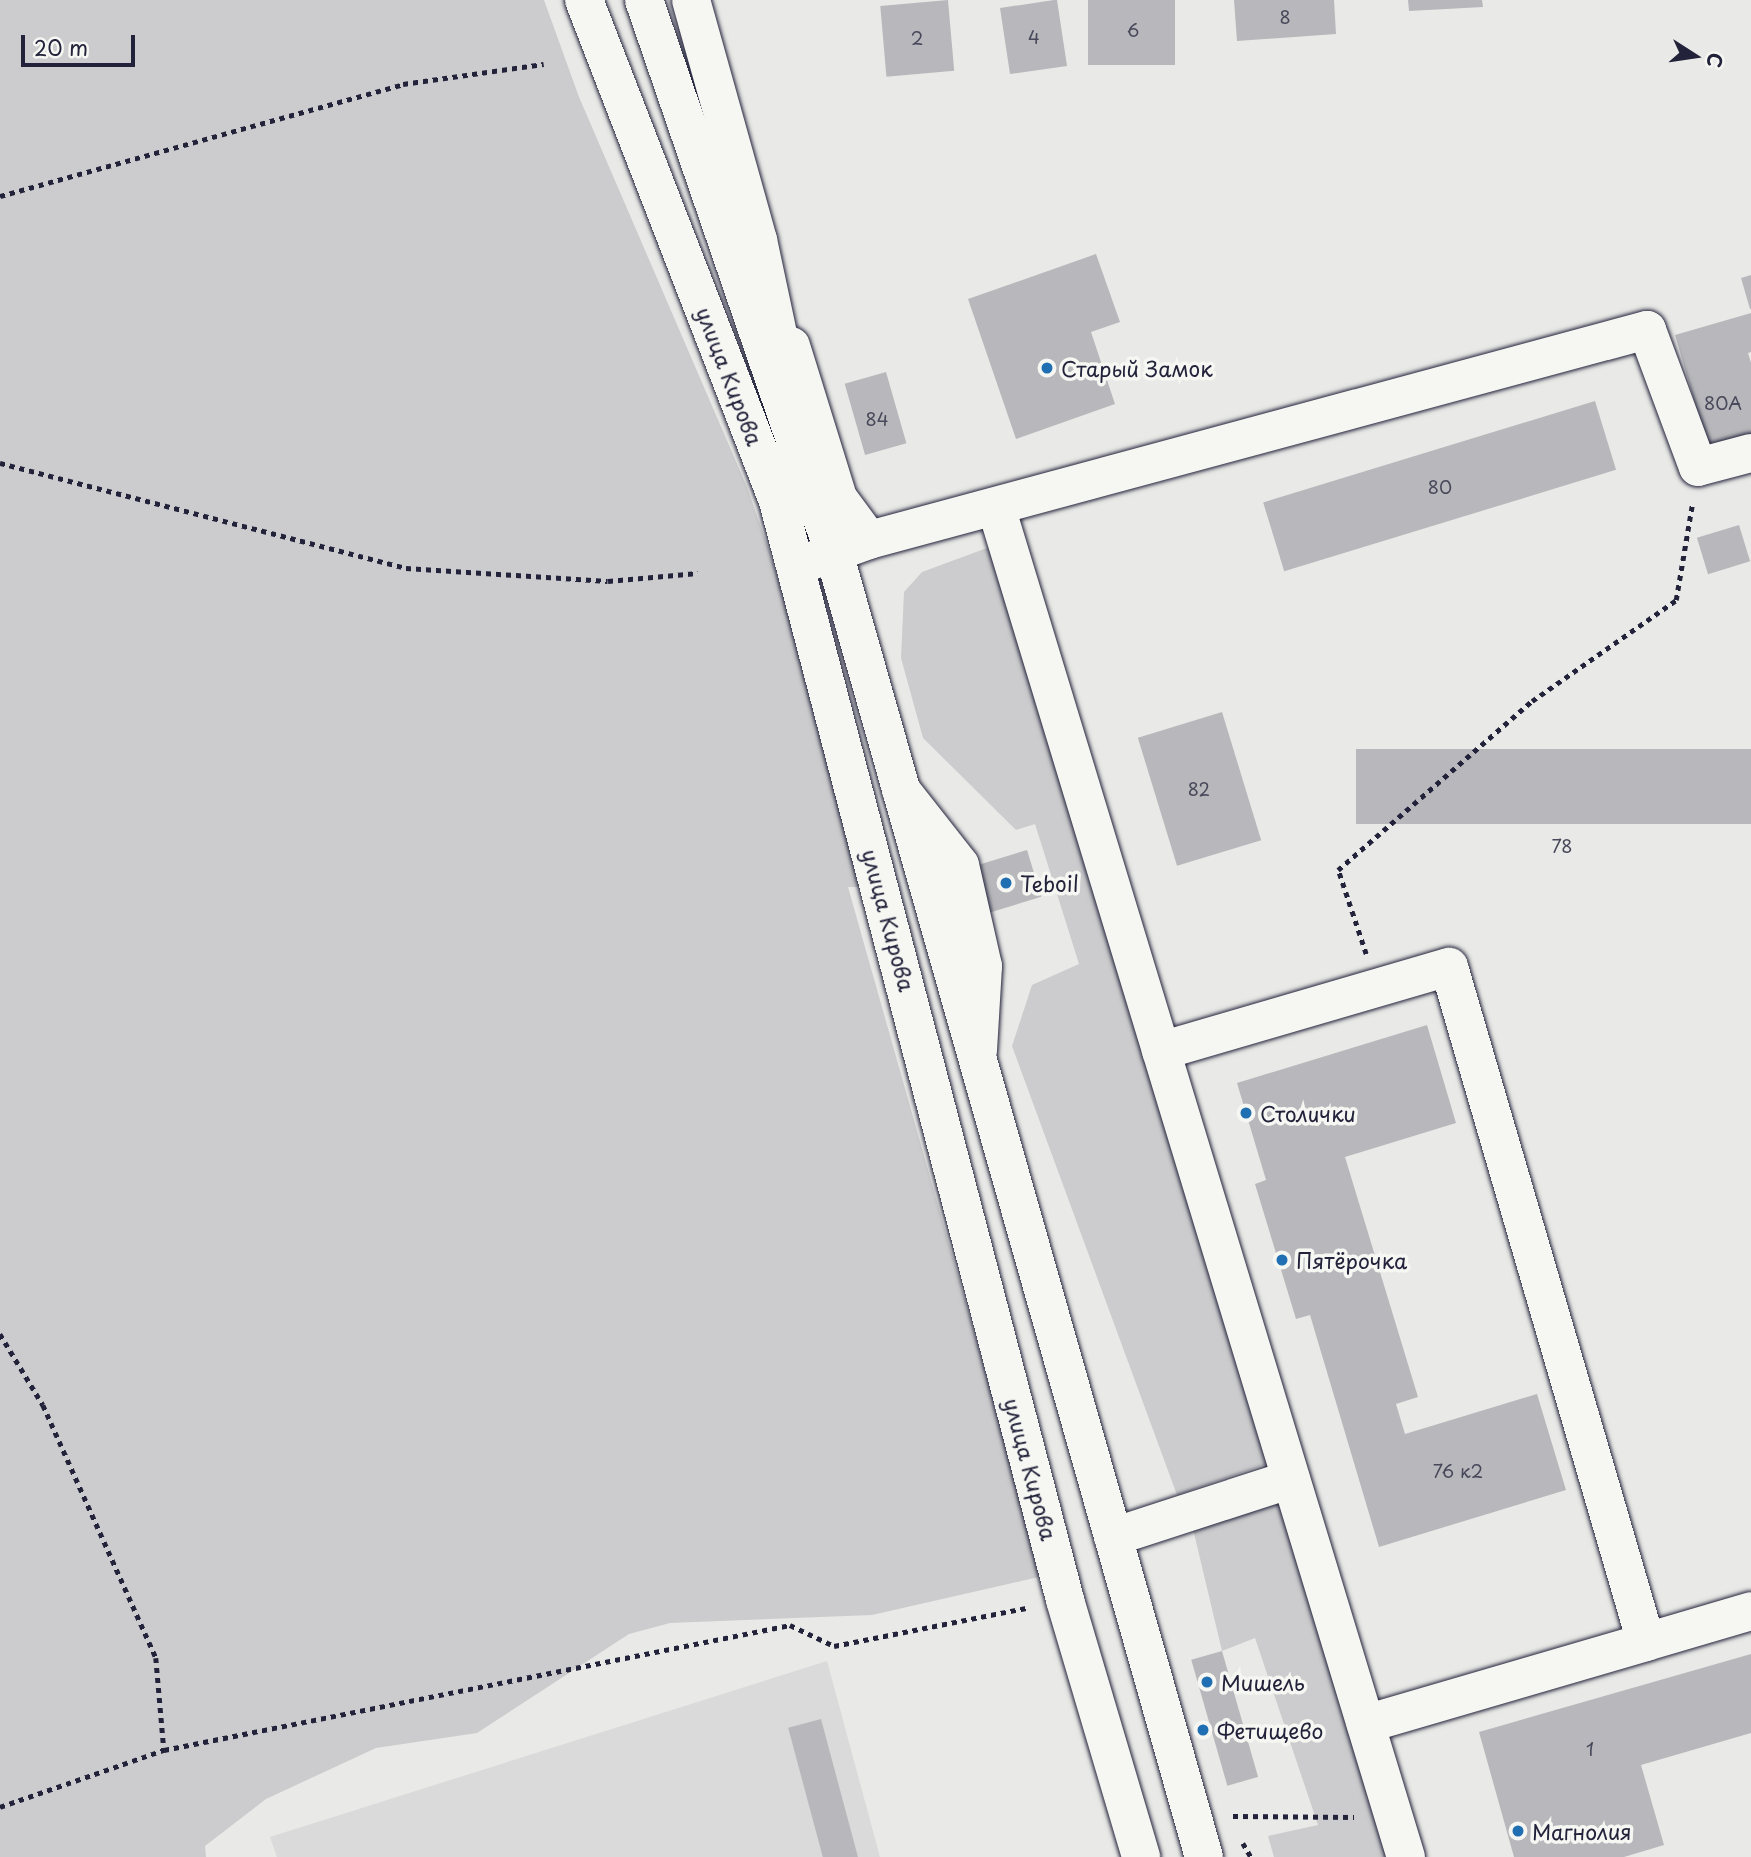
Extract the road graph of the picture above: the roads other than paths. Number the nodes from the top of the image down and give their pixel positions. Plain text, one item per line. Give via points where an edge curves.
1 (584, 0) edge
2 (644, 0) edge
3 (691, 0) edge
4 (758, 240) junction
5 (1751, 453) edge
6 (807, 468) junction
7 (996, 507) junction
8 (852, 547) junction
9 (797, 566) junction
10 (1161, 1051) junction
11 (1291, 1479) junction
12 (1113, 1537) junction
13 (1751, 1611) edge
14 (1646, 1642) junction
15 (1366, 1724) junction
16 (1141, 1857) edge
17 (1204, 1857) edge
18 (1406, 1857) edge

1 - 9 main road, улица Кирова via 778,501
2 - 6 main road, улица Кирова
3 - 4 main road, улица Кирова
4 - 6 main road, улица Кирова
4 - 8 main road, улица Кирова
5 - 7 main road via 1698,467 1647,330
6 - 8 main road, улица Кирова
7 - 8 main road
7 - 10 main road
8 - 9 main road
8 - 12 main road, улица Кирова via 901,790
9 - 16 main road, улица Кирова via 1065,1600
10 - 11 main road
10 - 14 main road via 1449,967
11 - 12 main road
11 - 15 main road
12 - 17 main road, улица Кирова
13 - 14 main road
14 - 15 main road
15 - 18 main road

